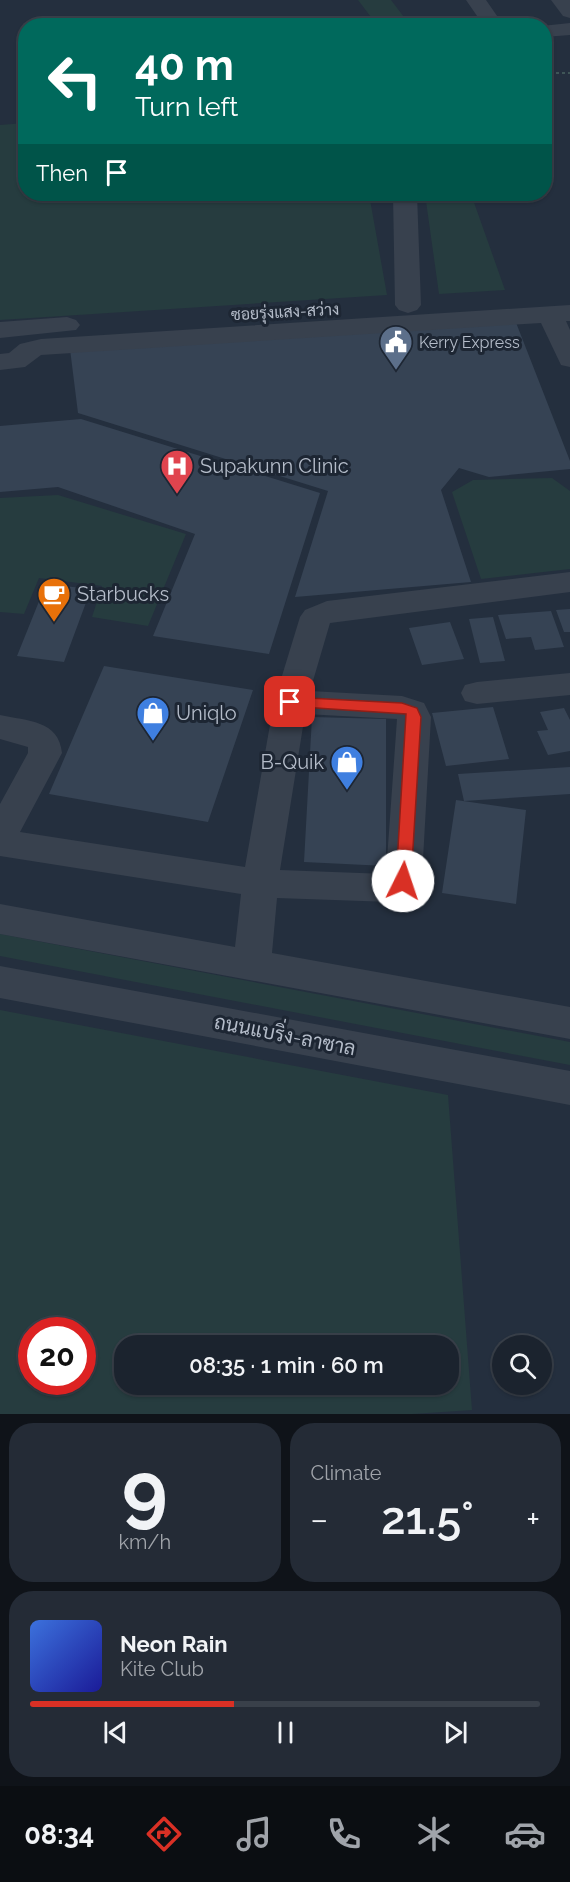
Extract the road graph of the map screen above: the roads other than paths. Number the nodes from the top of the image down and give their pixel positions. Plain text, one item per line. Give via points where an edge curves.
1 (476, 0) edge
2 (561, 0) edge
3 (570, 12) edge
4 (488, 18) edge
5 (570, 29) edge
6 (552, 30) edge
7 (405, 201) edge
8 (408, 305) junction
9 (563, 308) edge
10 (0, 330) edge
11 (570, 359) edge
12 (0, 362) edge
13 (570, 582) edge
14 (570, 684) edge
15 (477, 693) dead end
16 (290, 702) junction
17 (0, 727) edge
18 (0, 836) edge
19 (0, 842) edge
20 (260, 883) junction
21 (0, 919) edge
22 (252, 964) junction
23 (0, 982) edge
24 (570, 1023) edge
25 (570, 1088) edge

1 - 4 street
2 - 3 street
5 - 6 street
7 - 8 street
8 - 9 street, ซอยรุ่งแสง-สว่าง
8 - 10 street, ซอยรุ่งแสง-สว่าง
9 - 11 street
9 - 12 street via 41,347 29,350 16,361
13 - 16 street via 321,614 314,621
14 - 15 street
16 - 20 street
16 - 20 street via 412,711 404,880 391,888
17 - 18 street via 33,734 44,741 45,753
19 - 20 street
20 - 22 street
21 - 22 street
22 - 24 street
23 - 25 street, ถนนแบริ่ง-ลาซาล

